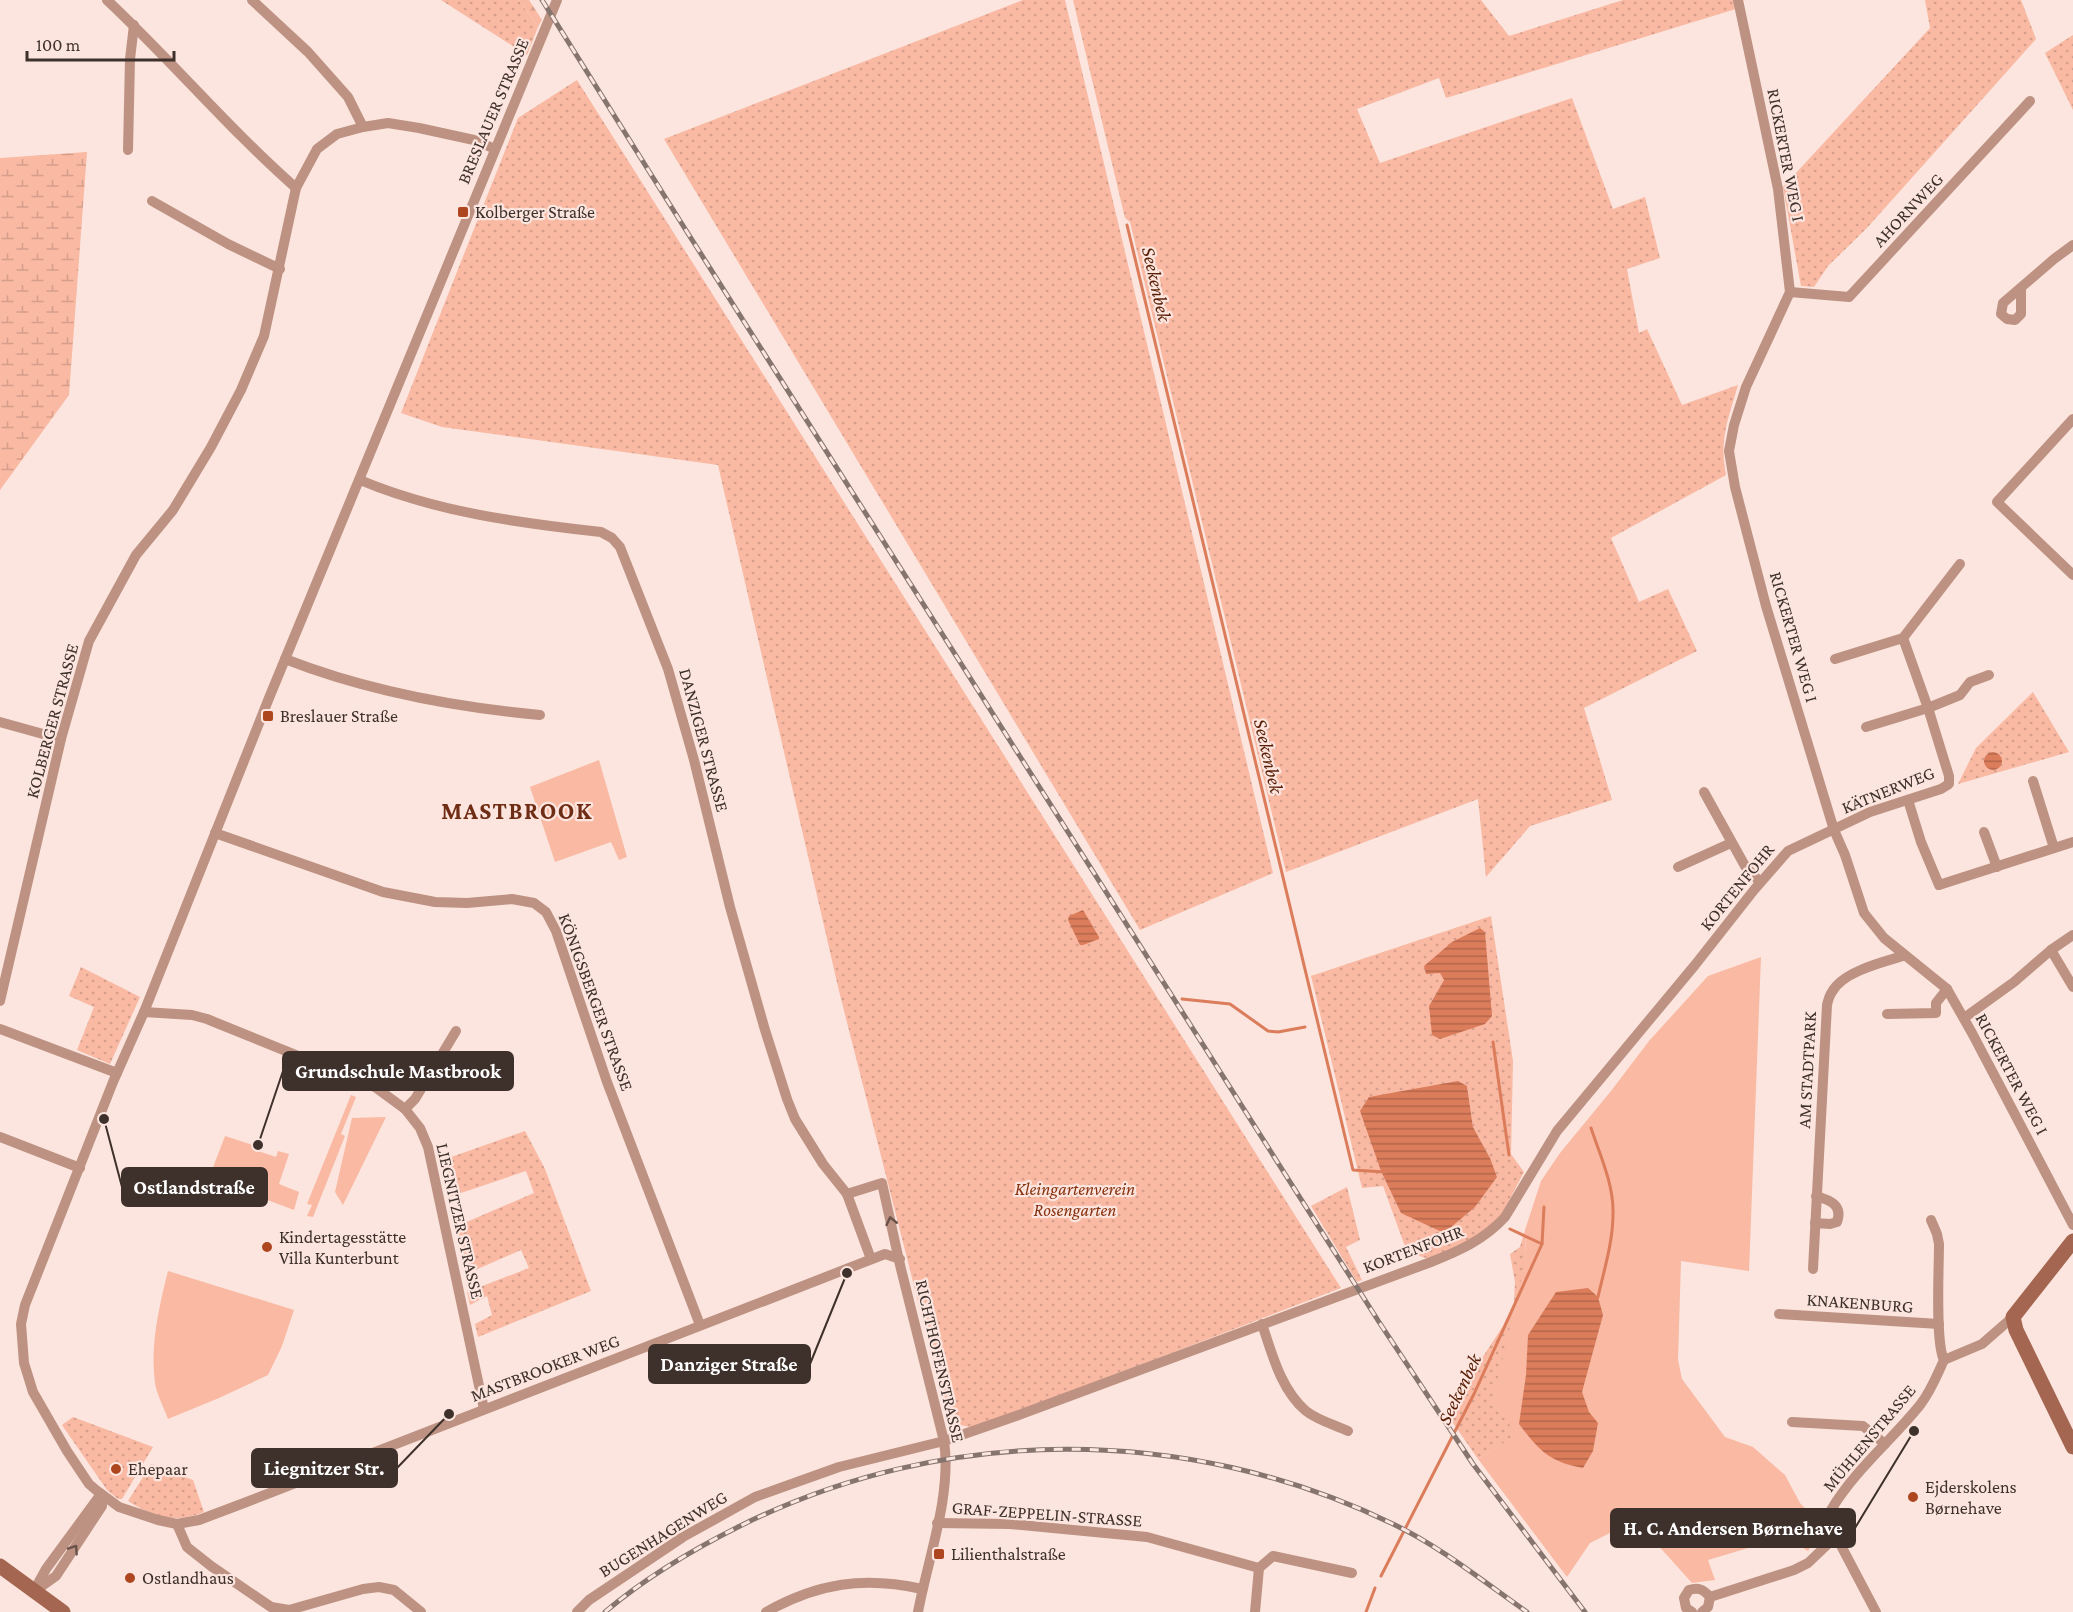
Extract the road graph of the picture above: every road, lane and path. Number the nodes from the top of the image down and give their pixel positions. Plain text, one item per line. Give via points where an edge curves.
1 (107, 0) edge
2 (252, 0) edge
3 (557, 0) edge
4 (1738, 0) edge
5 (134, 25) junction
6 (2030, 101) dead end
7 (363, 127) junction
8 (495, 149) junction
9 (128, 150) dead end
10 (296, 188) junction
11 (152, 201) dead end
12 (2073, 245) edge
13 (280, 269) junction
14 (2021, 288) dead end
15 (1790, 291) junction
16 (2073, 418) edge
17 (360, 480) junction
18 (1960, 564) dead end
19 (2073, 574) edge
20 (1903, 638) junction
21 (1835, 659) dead end
22 (285, 660) junction
23 (1989, 675) dead end
24 (1928, 708) junction
25 (540, 716) dead end
26 (0, 722) edge
27 (1866, 727) dead end
28 (62, 739) junction
29 (2033, 781) dead end
30 (1704, 792) dead end
31 (1908, 800) junction
32 (1834, 830) junction
33 (1984, 832) dead end
34 (215, 833) junction
35 (2073, 842) edge
36 (1731, 843) junction
37 (2054, 848) junction
38 (1678, 867) dead end
39 (1997, 867) junction
40 (1760, 882) junction
41 (2073, 935) edge
42 (2051, 950) junction
43 (1904, 956) junction
44 (2073, 987) edge
45 (1947, 989) junction
46 (0, 1001) edge
47 (144, 1012) junction
48 (1887, 1014) dead end
49 (1964, 1018) junction
50 (0, 1029) edge
51 (456, 1032) dead end
52 (117, 1073) junction
53 (405, 1109) junction
54 (0, 1137) edge
55 (80, 1168) junction
56 (848, 1194) junction
57 (1816, 1196) junction
58 (1931, 1220) dead end
59 (1815, 1223) junction
60 (2073, 1225) edge
61 (2072, 1244) edge
62 (871, 1259) junction
63 (900, 1259) junction
64 (1813, 1269) dead end
65 (1779, 1314) dead end
66 (2013, 1317) junction
67 (700, 1324) junction
68 (1262, 1324) junction
69 (1939, 1324) junction
70 (1944, 1360) junction
71 (484, 1409) junction
72 (1792, 1422) dead end
73 (1348, 1431) dead end
74 (944, 1441) junction
75 (1885, 1444) junction
76 (2073, 1447) edge
77 (101, 1494) junction
78 (937, 1523) junction
79 (177, 1524) junction
80 (1838, 1538) junction
81 (0, 1566) edge
82 (1259, 1568) junction
83 (1352, 1573) dead end
84 (922, 1589) junction
85 (35, 1591) junction
86 (1710, 1597) junction
87 (63, 1612) edge
88 (421, 1612) edge
89 (577, 1612) edge
90 (766, 1612) edge
91 (918, 1612) edge
92 (1255, 1612) edge
93 (1692, 1612) edge
94 (1702, 1612) edge
95 (1876, 1612) edge

1 - 5 street
2 - 7 street via 308,52 348,97
3 - 8 street, BRESLAUER STRASSE
4 - 15 street, RICKERTER WEG I via 1778,189
5 - 9 street
5 - 10 street via 259,156
6 - 15 street, AHORNWEG via 1850,297
7 - 8 street, KOLBERGER STRASSE via 388,123 419,128 474,140
7 - 10 street, KOLBERGER STRASSE via 337,134 317,149
8 - 17 street, BRESLAUER STRASSE
10 - 13 street, KOLBERGER STRASSE
11 - 13 street
12 - 14 street
13 - 28 street, KOLBERGER STRASSE via 264,336 241,390 173,510 136,555 89,641
15 - 32 street, RICKERTER WEG I via 1746,387 1729,451 1766,606
16 - 19 street via 1996,502
17 - 22 street, BRESLAUER STRASSE
17 - 56 street, DANZIGER STRASSE via 436,506 601,532 620,547 668,669 730,907 787,1100 823,1164
18 - 20 street
20 - 21 street
20 - 24 street, KÄTNERWEG
22 - 25 street via 389,692
22 - 34 street, BRESLAUER STRASSE
23 - 24 street
24 - 27 street
24 - 31 street, KÄTNERWEG via 1949,783
26 - 28 street
28 - 46 street, KOLBERGER STRASSE
29 - 37 street
30 - 36 street
31 - 32 street, KÄTNERWEG via 1870,812
31 - 39 street via 1939,885
32 - 40 street, KORTENFOHR via 1788,851
32 - 43 street, RICKERTER WEG I via 1864,913
33 - 39 street
34 - 47 street, BRESLAUER STRASSE
34 - 67 street, KÖNIGSBERGER STRASSE via 383,892 435,902 512,899 534,903 546,912
35 - 37 street
36 - 38 street
36 - 40 street
37 - 39 street
40 - 68 street, KORTENFOHR via 1557,1131 1495,1228 1457,1252
41 - 42 street
42 - 44 street
42 - 49 street
43 - 45 street, RICKERTER WEG I
43 - 57 street, AM STADTPARK via 1856,972 1832,990 1827,1005
45 - 48 street via 1936,1003 1936,1013
45 - 49 street, RICKERTER WEG I
47 - 52 street, BRESLAUER STRASSE
47 - 53 street, LIEGNITZER STRASSE via 192,1015 229,1027 375,1087
49 - 60 street, RICKERTER WEG I
50 - 52 street
51 - 53 street
52 - 55 street, BRESLAUER STRASSE
53 - 71 street, LIEGNITZER STRASSE via 428,1147
54 - 55 street
55 - 77 street, BRESLAUER STRASSE via 40,1263 21,1324 24,1363 33,1392 67,1451 89,1484
56 - 62 street, DANZIGER STRASSE
63 -> 56 street via 882,1183
57 - 59 street, AM STADTPARK
57 - 59 street via 1831,1200 1839,1216 1837,1222
58 - 69 street via 1939,1245
59 - 64 street, AM STADTPARK
61 - 66 street
62 - 63 street, MASTBROOKER WEG via 885,1254
62 - 67 street, MASTBROOKER WEG
63 - 74 street, RICHTHOFENSTRASSE
65 - 69 street, KNAKENBURG
66 - 70 street via 1982,1344
66 - 76 street
67 - 71 street, MASTBROOKER WEG
68 - 73 street via 1292,1395 1307,1412
68 - 74 street, KORTENFOHR
69 - 70 street
70 - 75 street, MÜHLENSTRASSE via 1933,1386
71 - 79 street, MASTBROOKER WEG via 199,1520
72 - 75 street via 1863,1426
74 - 78 street, RICHTHOFENSTRASSE via 945,1475
74 - 89 street, BUGENHAGENWEG via 839,1467 755,1497 683,1537
75 - 80 street, MÜHLENSTRASSE via 1831,1510
77 - 79 street, MASTBROOKER WEG via 119,1507
77 - 85 street via 46,1569
78 - 82 street, GRAF-ZEPPELIN-STRASSE via 1011,1524 1147,1537
78 - 84 street, RICHTHOFENSTRASSE
79 - 88 street via 187,1547 271,1607 289,1610 379,1587 394,1590
80 - 86 street via 1794,1570
80 - 95 street, MÜHLENSTRASSE
81 - 85 street
82 - 83 street via 1273,1556
82 - 92 street
84 - 90 street via 871,1581 840,1583
84 - 91 street, RICHTHOFENSTRASSE
85 - 87 street
86 - 93 street via 1705,1590 1689,1590 1684,1598 1686,1608
86 - 94 street

